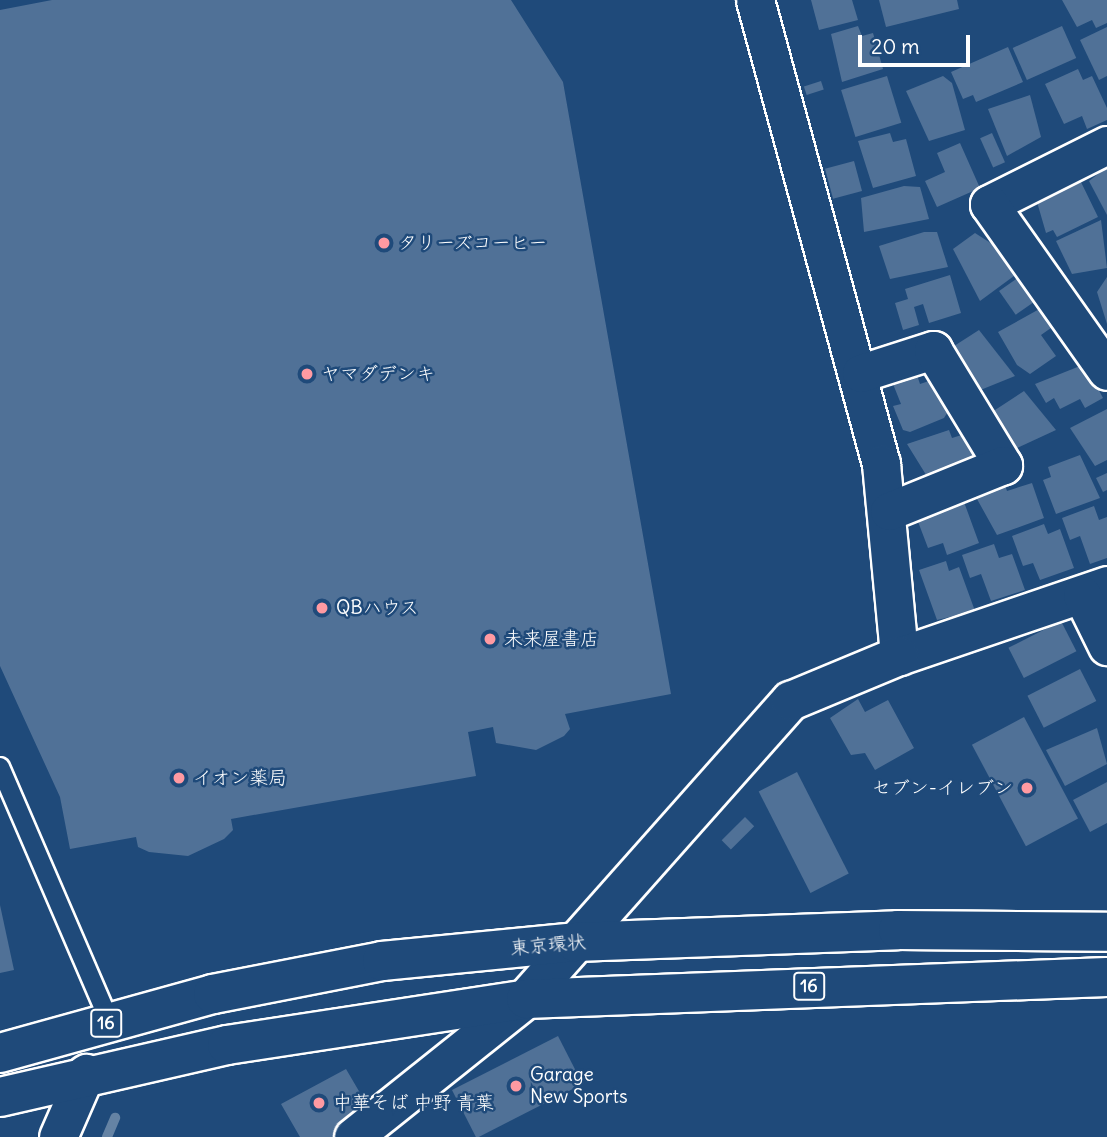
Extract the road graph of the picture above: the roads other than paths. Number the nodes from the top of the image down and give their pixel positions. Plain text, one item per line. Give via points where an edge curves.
1 (755, 0) edge
2 (1107, 145) edge
3 (1107, 371) edge
4 (861, 373) junction
5 (889, 511) junction
6 (1095, 590) edge
7 (1107, 646) edge
8 (899, 656) junction
9 (0, 767) edge
10 (1107, 932) edge
11 (575, 942) junction
12 (1107, 977) edge
13 (526, 999) junction
14 (110, 1021) junction
15 (0, 1053) edge
16 (86, 1073) junction
17 (0, 1097) edge
18 (58, 1137) edge
19 (353, 1137) edge

1 - 4 street
2 - 3 street via 989,204
4 - 5 street
4 - 5 street via 933,350 1003,465
5 - 8 street
6 - 7 street
6 - 8 street
8 - 11 main road via 791,701
9 - 14 lane
10 - 11 main road, 東京環状 / 16 via 898,930
11 - 13 main road
11 - 14 main road, 東京環状 / 16 via 382,961
12 - 13 main road, 16
13 - 16 main road, 16
13 - 19 street
14 - 15 main road, 東京環状 / 16
16 - 17 main road, 16
16 - 18 street

